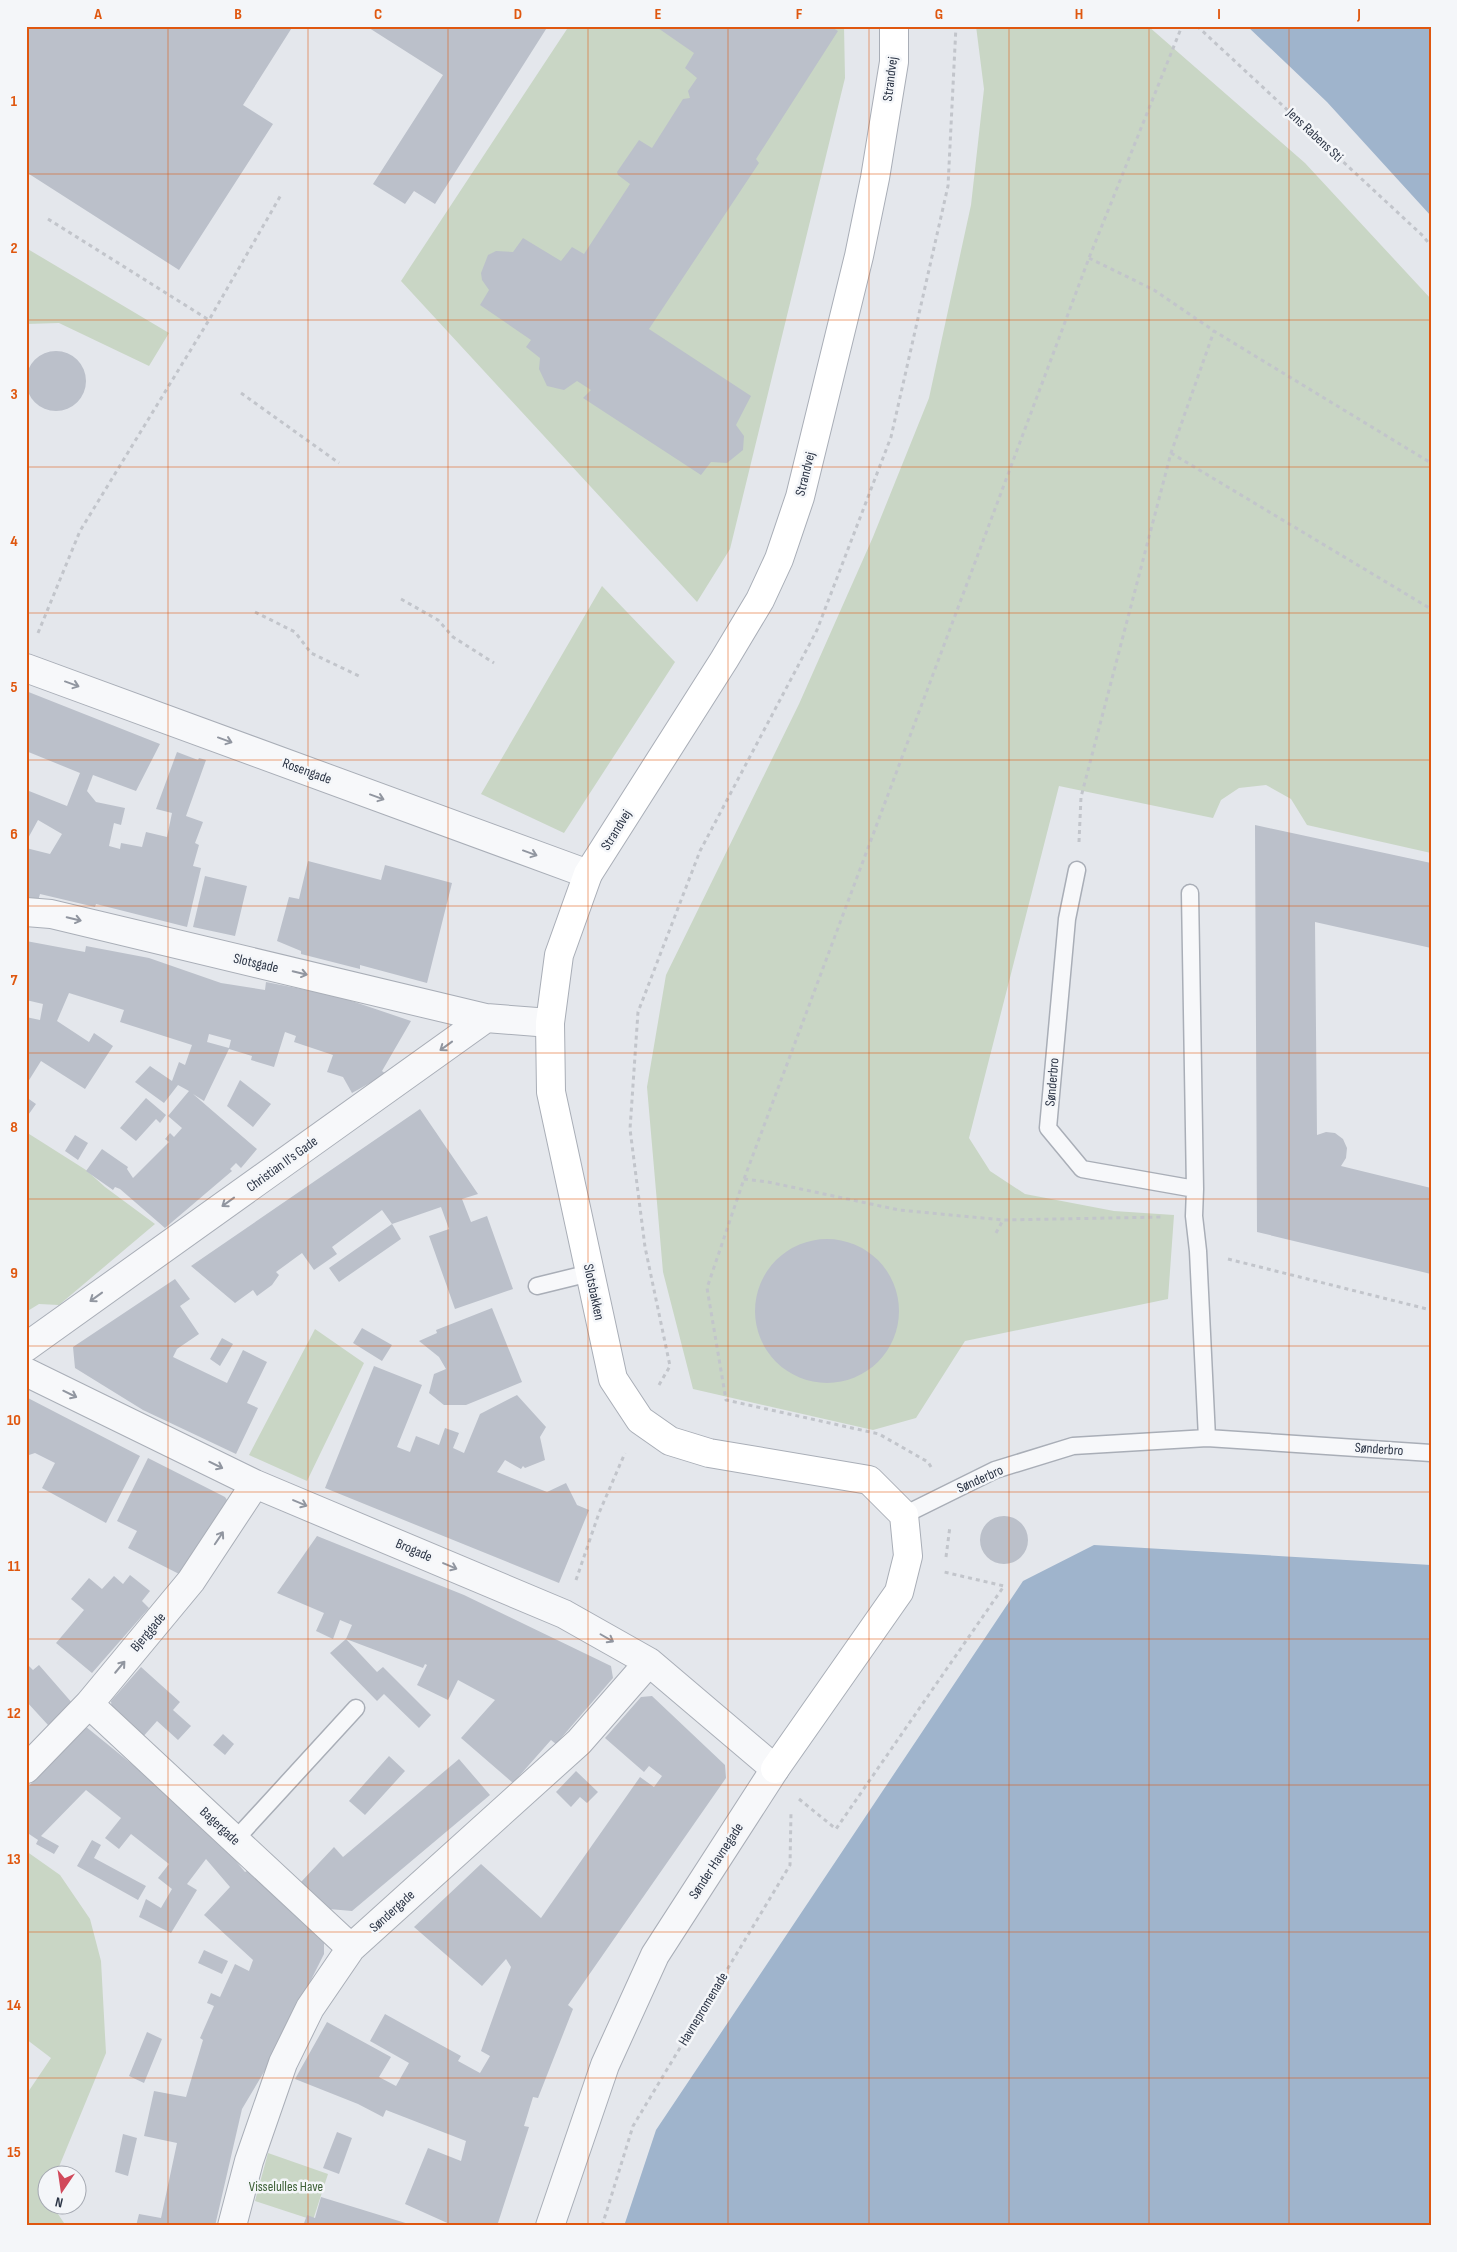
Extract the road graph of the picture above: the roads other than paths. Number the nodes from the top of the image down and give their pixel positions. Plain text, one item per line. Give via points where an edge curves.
1 (894, 26) edge
2 (26, 668) edge
3 (1078, 870) road end
4 (588, 874) junction
5 (1190, 894) dead end
6 (26, 912) edge
7 (486, 1018) junction
8 (550, 1023) junction
9 (1195, 1189) junction
10 (590, 1273) junction
11 (537, 1286) dead end
12 (26, 1347) edge
13 (26, 1372) edge
14 (1208, 1438) junction
15 (1431, 1453) edge
16 (255, 1484) junction
17 (904, 1515) junction
18 (650, 1662) junction
19 (89, 1704) junction
20 (356, 1708) dead end
21 (26, 1769) edge
22 (775, 1769) junction
23 (235, 1840) junction
24 (351, 1948) junction
25 (232, 2226) edge
26 (550, 2226) edge

1 - 4 street, Strandvej via 894,62 859,256 800,496 779,559 760,600 724,660
2 -> 4 street, Rosengade
3 - 9 lane, Sønderbro via 1067,919 1048,1128 1082,1169
4 - 8 street, Slotsbakken via 560,955
5 - 9 lane
6 -> 7 street, Slotsgade via 51,914
7 - 8 street
7 -> 12 street, Christian II's Gade
8 - 10 street, Slotsbakken via 551,1092
9 - 14 lane
10 - 11 lane
10 - 17 street, Slotsbakken via 613,1378 640,1420 670,1441 709,1453 869,1480
13 -> 16 street, Brogade
14 - 15 lane, Sønderbro
14 - 17 lane, Sønderbro via 1072,1446 995,1470
16 -> 18 street, Brogade via 564,1614
19 -> 16 street, Bjerggade via 191,1581
17 - 22 street, Sønder Havnegade via 908,1556 899,1592
18 - 22 street, Brogade
18 - 24 street, Søndergade via 579,1742
19 - 21 street, Bjerggade
19 - 23 street, Bagergade
20 - 23 lane
22 - 26 street, Sønder Havnegade via 655,1955 605,2065
23 - 24 street, Bagergade
24 - 25 street, Søndergade via 310,2008 283,2063 249,2161

